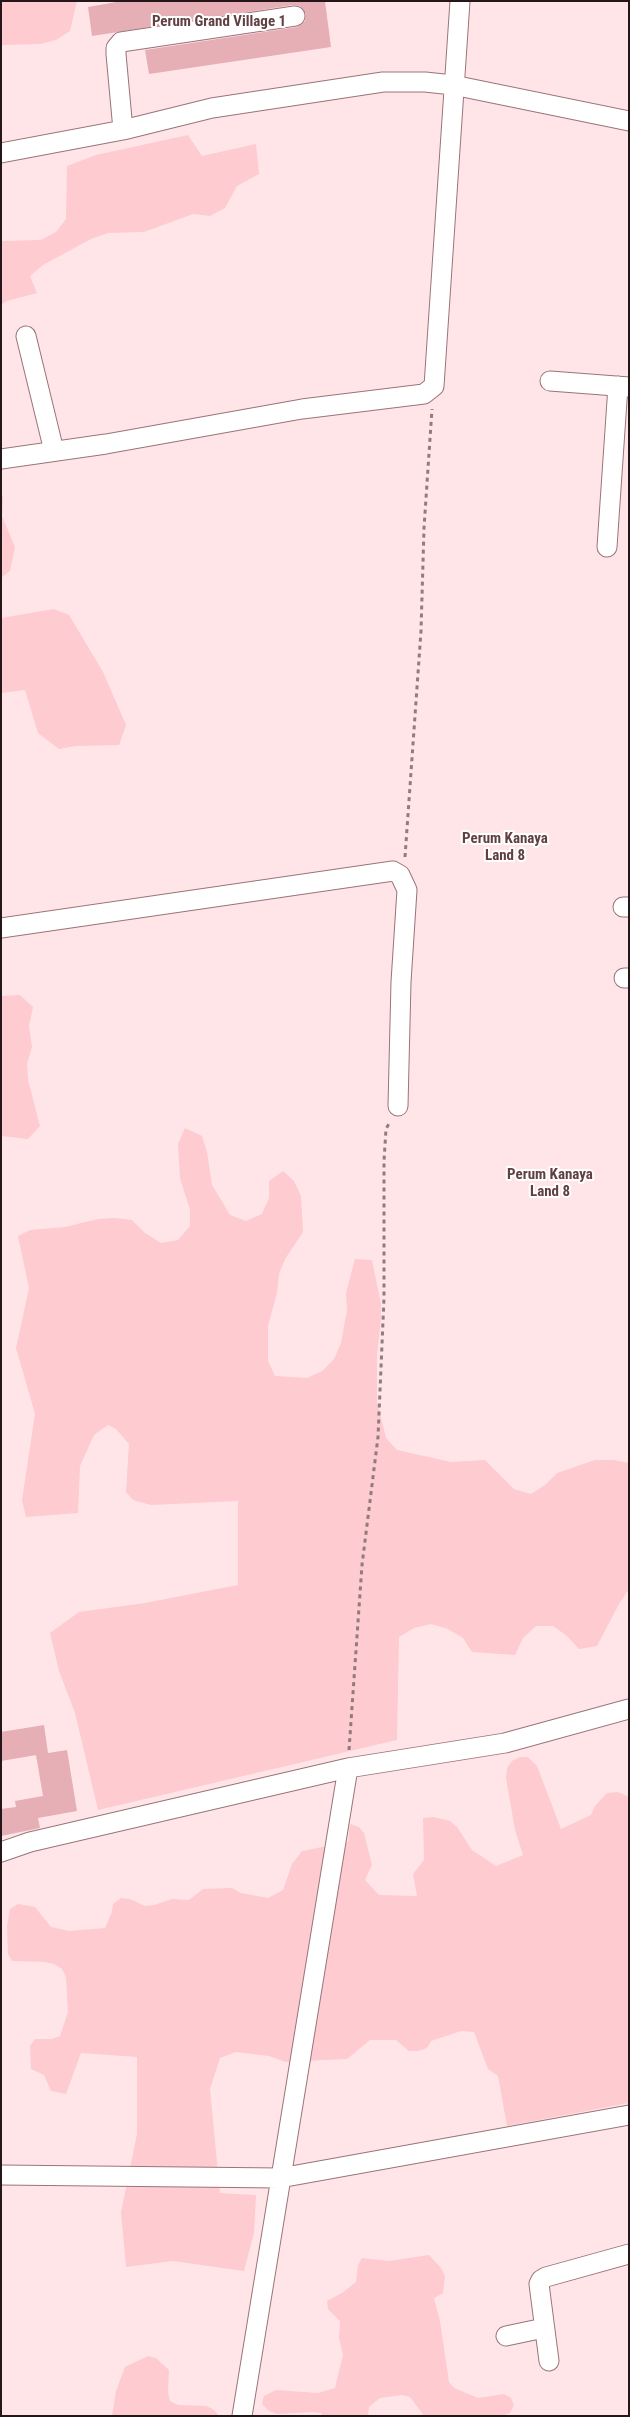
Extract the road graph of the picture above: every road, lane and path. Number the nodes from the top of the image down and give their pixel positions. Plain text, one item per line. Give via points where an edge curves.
1 (460, 1) edge
2 (296, 16) dead end
3 (453, 85) junction
4 (629, 121) edge
5 (123, 130) junction
6 (1, 153) edge
7 (26, 336) dead end
8 (550, 381) dead end
9 (623, 386) edge
10 (429, 391) junction
11 (54, 451) junction
12 (1, 459) edge
13 (607, 547) dead end
14 (400, 875) junction
15 (1, 928) edge
16 (398, 1106) joint
17 (629, 1709) edge
18 (348, 1768) junction
19 (1, 1852) edge
20 (629, 2115) edge
21 (1, 2176) edge
22 (280, 2178) junction
23 (629, 2254) edge
24 (544, 2328) junction
25 (506, 2336) dead end
26 (549, 2362) dead end
27 (242, 2416) edge

1 - 3 street
2 - 5 street via 120,42 116,54
3 - 4 street
3 - 5 street via 383,82 212,108
3 - 10 street via 436,381
5 - 6 street
7 - 11 street
8 - 9 street
9 - 13 street
10 - 11 street via 302,408
10 - 14 path via 432,410 421,631 406,854
11 - 12 street
14 - 15 street via 393,871
14 - 16 street via 407,890
16 - 18 path via 386,1129 378,1437 362,1565
17 - 18 street via 505,1743
18 - 19 street via 30,1842
18 - 22 street
20 - 22 street
21 - 22 street
22 - 27 street
23 - 24 street via 541,2280
24 - 25 street
24 - 26 street

